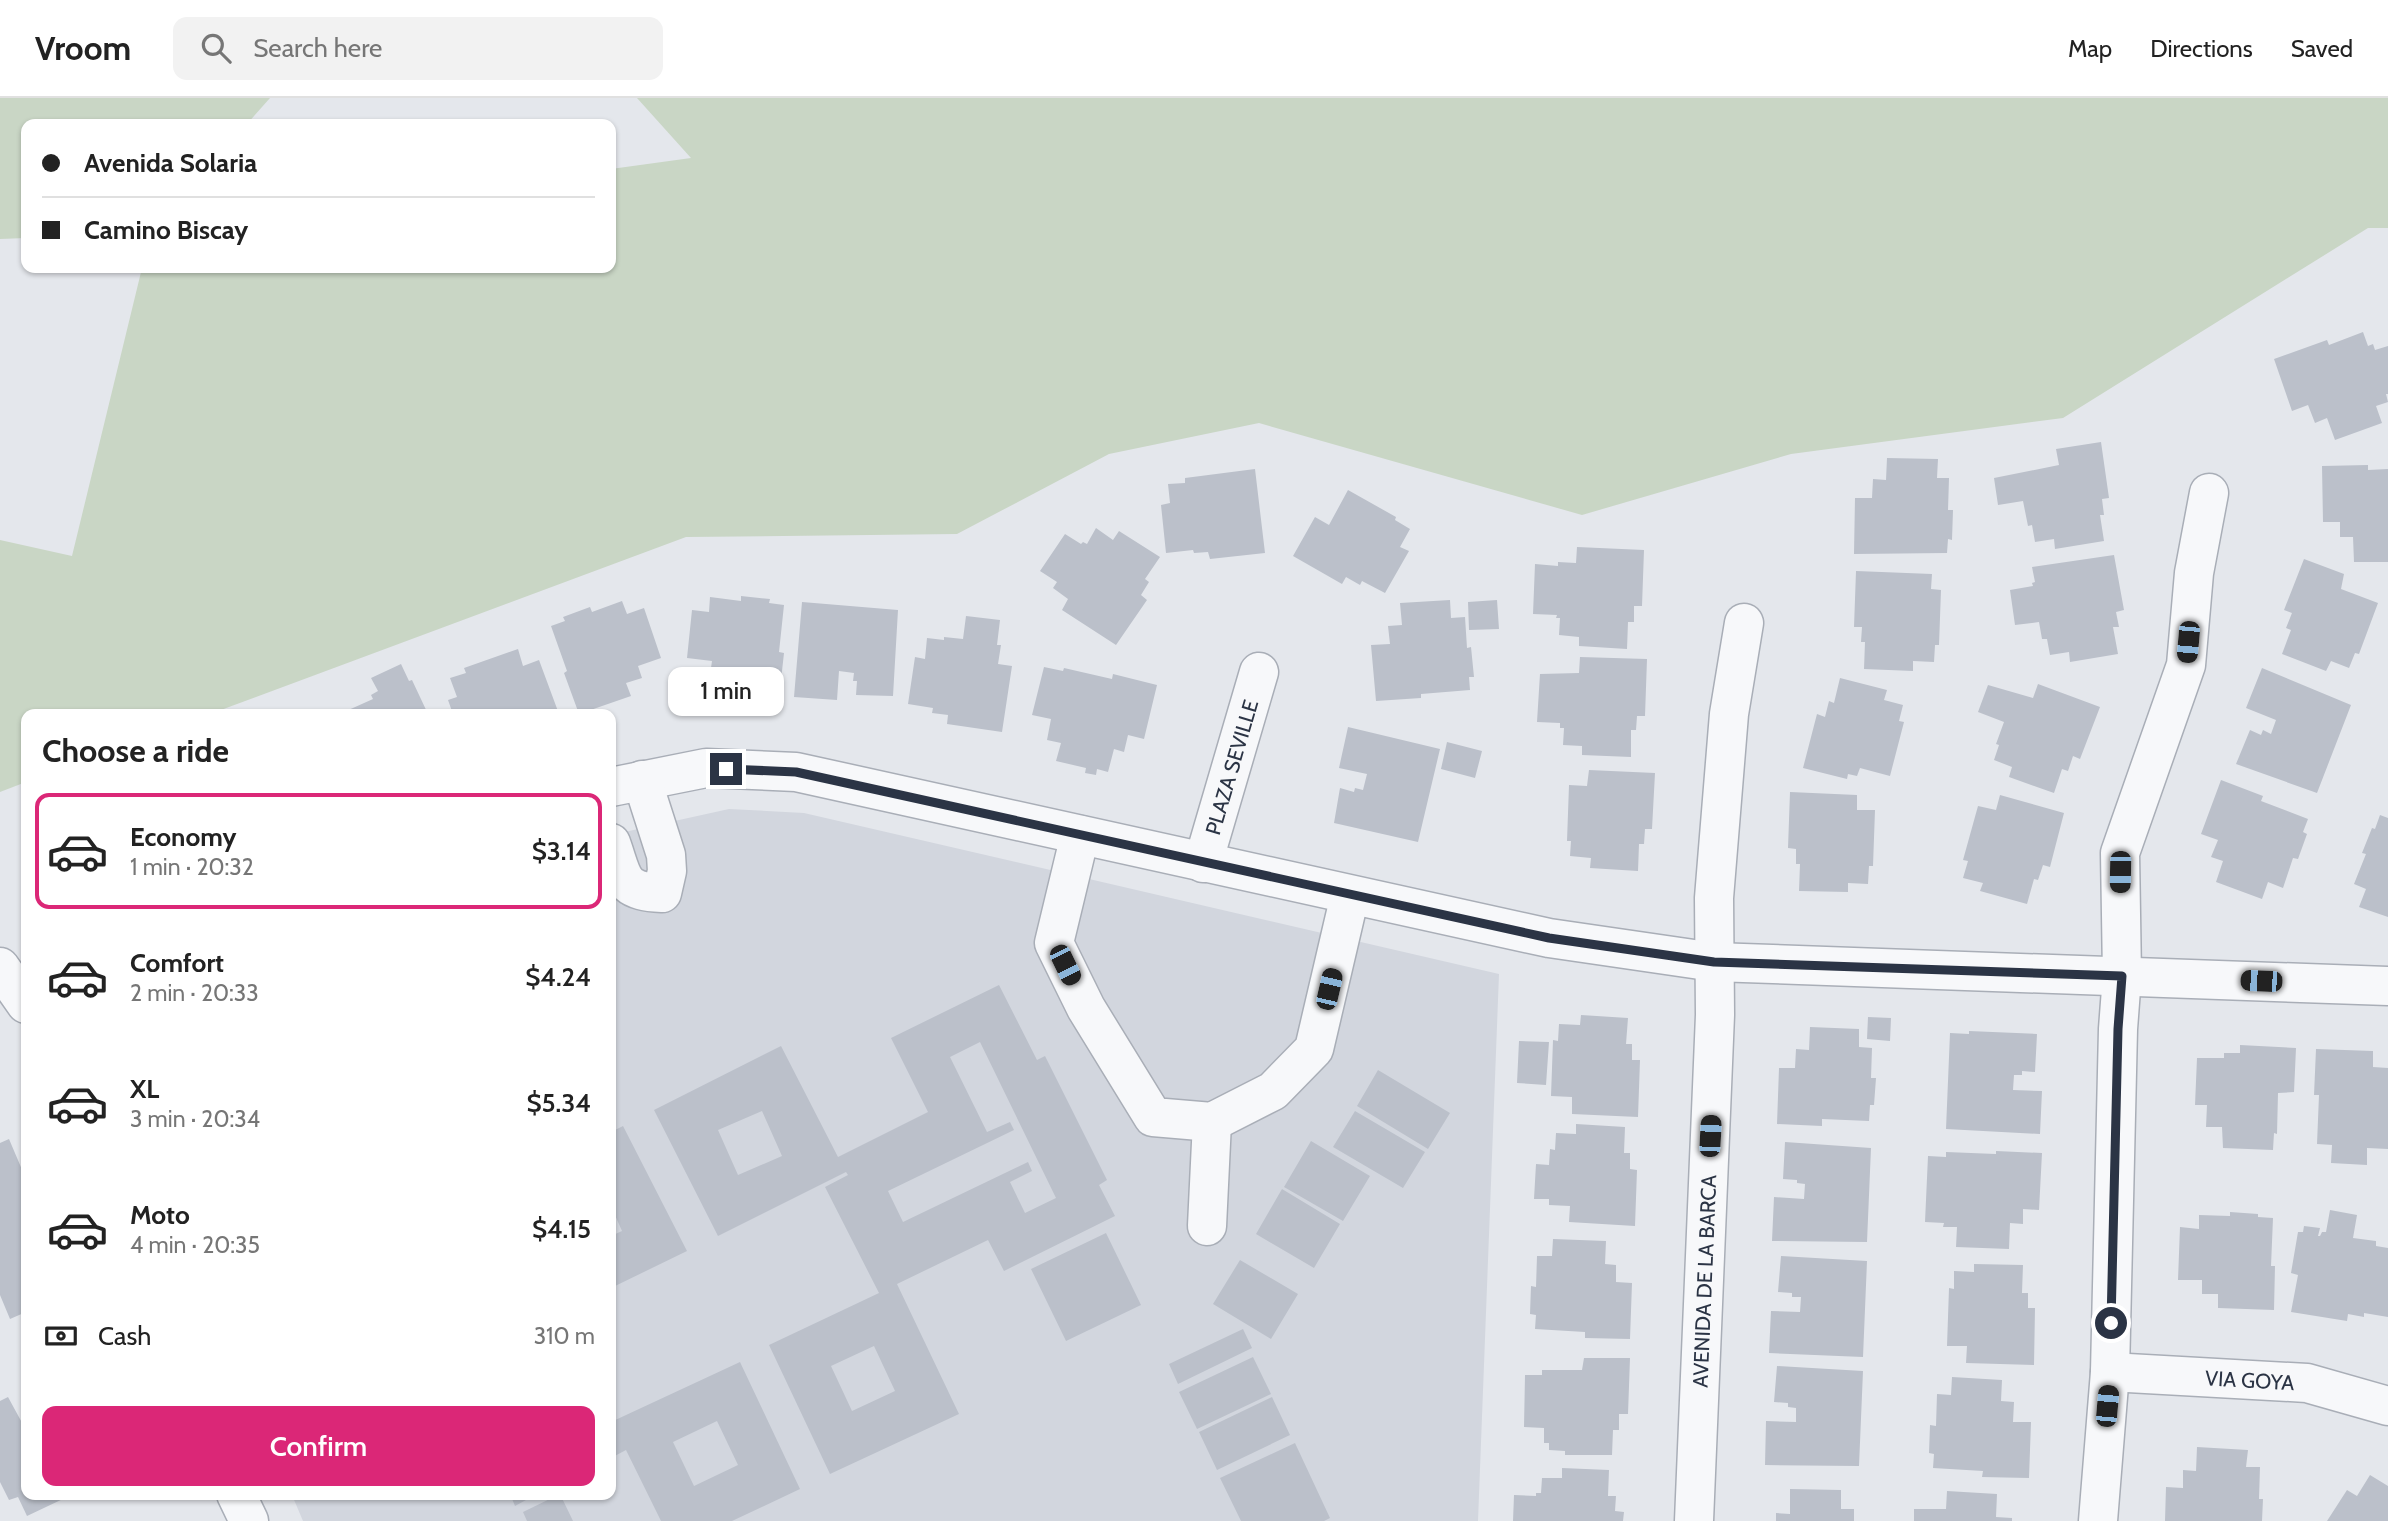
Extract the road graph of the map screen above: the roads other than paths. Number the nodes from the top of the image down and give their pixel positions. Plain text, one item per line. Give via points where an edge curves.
1 (2209, 493) dead end
2 (1744, 624) dead end
3 (1259, 672) dead end
4 (626, 784) edge
5 (1080, 835) junction
6 (616, 858) edge
7 (1203, 863) junction
8 (1350, 895) junction
9 (1714, 962) junction
10 (0, 967) edge
11 (2122, 976) junction
12 (2388, 986) edge
13 (21, 997) edge
14 (1212, 1122) junction
15 (1207, 1226) dead end
16 (2110, 1372) junction
17 (2388, 1406) edge
18 (1694, 1521) edge
19 (2098, 1521) edge

1 - 11 street via 2194,573 2186,665 2120,853
2 - 9 street, AVENIDA DE LA BARCA via 1729,714 1714,898
3 - 7 street, PLAZA SEVILLE
4 - 5 street via 706,768 796,772
4 - 6 street via 666,855 662,893 631,888
5 - 7 street
5 - 14 street via 1054,943 1086,1008 1153,1117
7 - 8 street
8 - 9 street via 1549,938
8 - 14 street via 1314,1049 1273,1091
9 - 11 street
9 - 18 street, AVENIDA DE LA BARCA
10 - 13 street
11 - 12 street
11 - 16 street
14 - 15 street
16 - 17 street, VIA GOYA via 2307,1384
16 - 19 street

